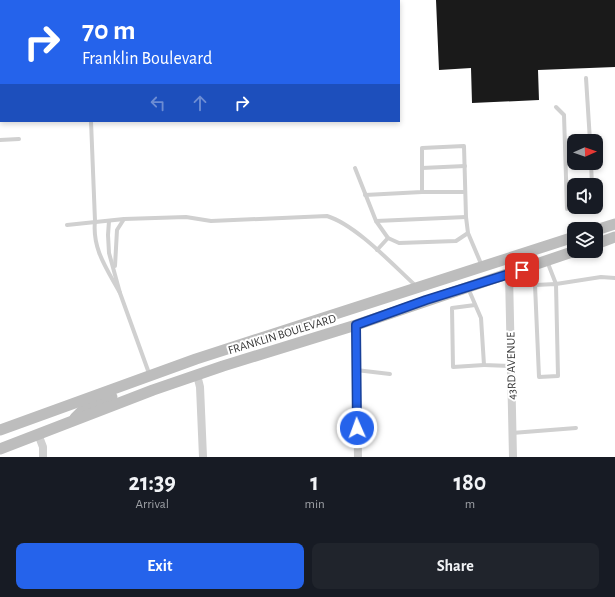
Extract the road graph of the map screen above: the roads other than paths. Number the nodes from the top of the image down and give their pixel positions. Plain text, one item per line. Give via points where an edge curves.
1 (586, 78) dead end
2 (556, 107) dead end
3 (91, 122) edge
4 (590, 134) edge
5 (19, 139) dead end
6 (0, 140) edge
7 (465, 166) junction
8 (355, 168) dead end
9 (422, 168) junction
10 (422, 192) junction
11 (465, 192) junction
12 (365, 195) junction
13 (567, 209) dead end
14 (466, 217) junction
15 (124, 219) junction
16 (95, 221) junction
17 (109, 221) junction
18 (376, 221) junction
19 (615, 224) edge
20 (66, 225) dead end
21 (603, 228) edge
22 (468, 233) junction
23 (615, 237) edge
24 (388, 238) junction
25 (567, 240) edge
26 (603, 241) edge
27 (376, 250) junction
28 (567, 254) edge
29 (547, 261) junction
30 (482, 266) junction
31 (115, 271) junction
32 (509, 274) junction
33 (615, 278) edge
34 (556, 284) junction
35 (418, 287) junction
36 (468, 287) junction
37 (120, 294) junction
38 (475, 305) junction
39 (356, 325) junction
40 (259, 355) junction
41 (484, 365) junction
42 (511, 366) junction
43 (356, 370) junction
44 (390, 374) dead end
45 (197, 375) junction
46 (150, 376) junction
47 (71, 422) junction
48 (576, 428) dead end
49 (0, 430) edge
50 (512, 433) junction
51 (38, 434) junction
52 (0, 449) edge
53 (44, 457) edge
54 (203, 457) edge
55 (358, 457) edge
56 (513, 457) edge

1 - 4 lane
2 - 13 lane via 564,115
3 - 16 lane
5 - 6 lane
7 - 9 lane
7 - 9 lane via 464,146 422,148
7 - 11 lane
8 - 12 lane
9 - 10 lane
10 - 11 lane
10 - 12 lane
11 - 14 lane
12 - 18 lane
14 - 18 lane
14 - 22 lane
15 - 17 lane
15 - 27 lane via 186,217 211,221 327,216 352,228
15 - 31 lane via 117,230
16 - 17 lane
16 - 20 lane
16 - 37 lane via 96,247
17 - 31 lane via 109,254
18 - 24 lane
19 - 21 main road
22 - 24 lane via 456,241 399,243
22 - 30 lane
23 - 26 main road
24 - 27 lane
25 - 30 main road, FRANKLIN BOULEVARD
27 - 35 lane
28 - 29 main road, FRANKLIN BOULEVARD
29 - 32 main road, FRANKLIN BOULEVARD
29 - 34 lane
30 - 35 main road, FRANKLIN BOULEVARD
31 - 37 lane
32 - 36 main road, FRANKLIN BOULEVARD
32 - 42 street, 43RD AVENUE
33 - 34 lane via 601,277
34 - 34 lane via 558,376 538,377 535,285
35 - 46 main road, FRANKLIN BOULEVARD
36 - 38 lane
36 - 39 main road, FRANKLIN BOULEVARD
37 - 46 lane
38 - 41 lane via 481,318
38 - 41 lane via 452,308 452,367
39 - 40 main road, FRANKLIN BOULEVARD
39 - 43 street
40 - 45 main road, FRANKLIN BOULEVARD
40 - 46 main road via 232,354 174,375
41 - 42 lane
42 - 50 street, 43RD AVENUE
43 - 44 lane
43 - 55 street
45 - 47 main road, FRANKLIN BOULEVARD
45 - 54 street via 200,387
46 - 47 main road via 136,387 86,407
46 - 49 main road, FRANKLIN BOULEVARD
47 - 51 main road, FRANKLIN BOULEVARD
48 - 50 lane
50 - 56 street, 43RD AVENUE
51 - 52 main road, FRANKLIN BOULEVARD
51 - 53 street

